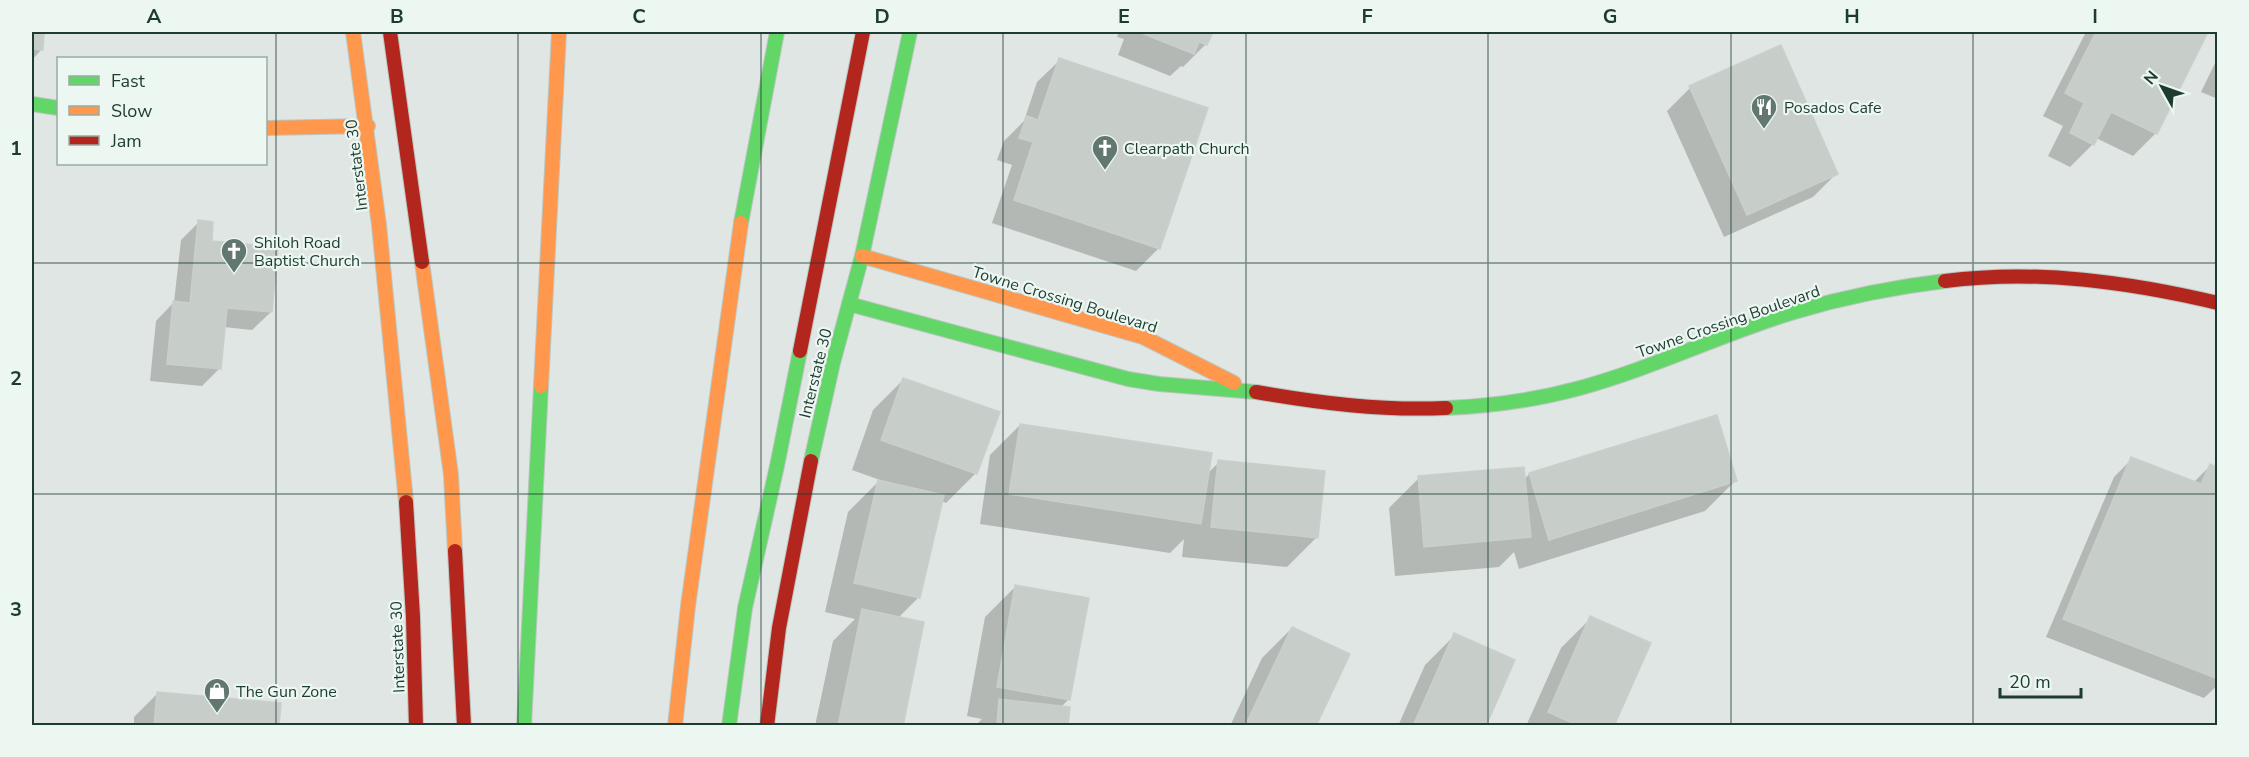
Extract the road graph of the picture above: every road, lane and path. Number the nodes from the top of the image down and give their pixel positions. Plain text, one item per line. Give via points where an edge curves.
1 (353, 32) edge
2 (390, 32) edge
3 (559, 32) edge
4 (777, 32) edge
5 (863, 32) edge
6 (910, 32) edge
7 (32, 104) edge
8 (57, 108) edge
9 (368, 126) junction
10 (267, 128) edge
11 (862, 256) junction
12 (2217, 303) edge
13 (849, 304) junction
14 (1250, 391) junction
15 (416, 726) edge
16 (464, 726) edge
17 (525, 726) edge
18 (675, 726) edge
19 (729, 726) edge
20 (766, 726) edge

1 - 9 main road, Interstate 30
2 - 16 main road via 452,475
3 - 17 main road
4 - 18 main road via 743,211
5 - 19 main road via 745,608
6 - 11 main road, Interstate 30
7 - 8 main road
9 - 10 main road
9 - 15 main road, Interstate 30 via 399,404 415,635
11 - 13 main road, Interstate 30
11 - 14 main road, Towne Crossing Boulevard via 1143,336
12 - 14 main road, Towne Crossing Boulevard via 2178,292 2069,277 1933,281 1866,292 1793,312 1606,382 1509,403 1454,408 1367,408
13 - 14 main road, Towne Crossing Boulevard via 1131,380
13 - 20 main road, Interstate 30 via 812,459 779,628

